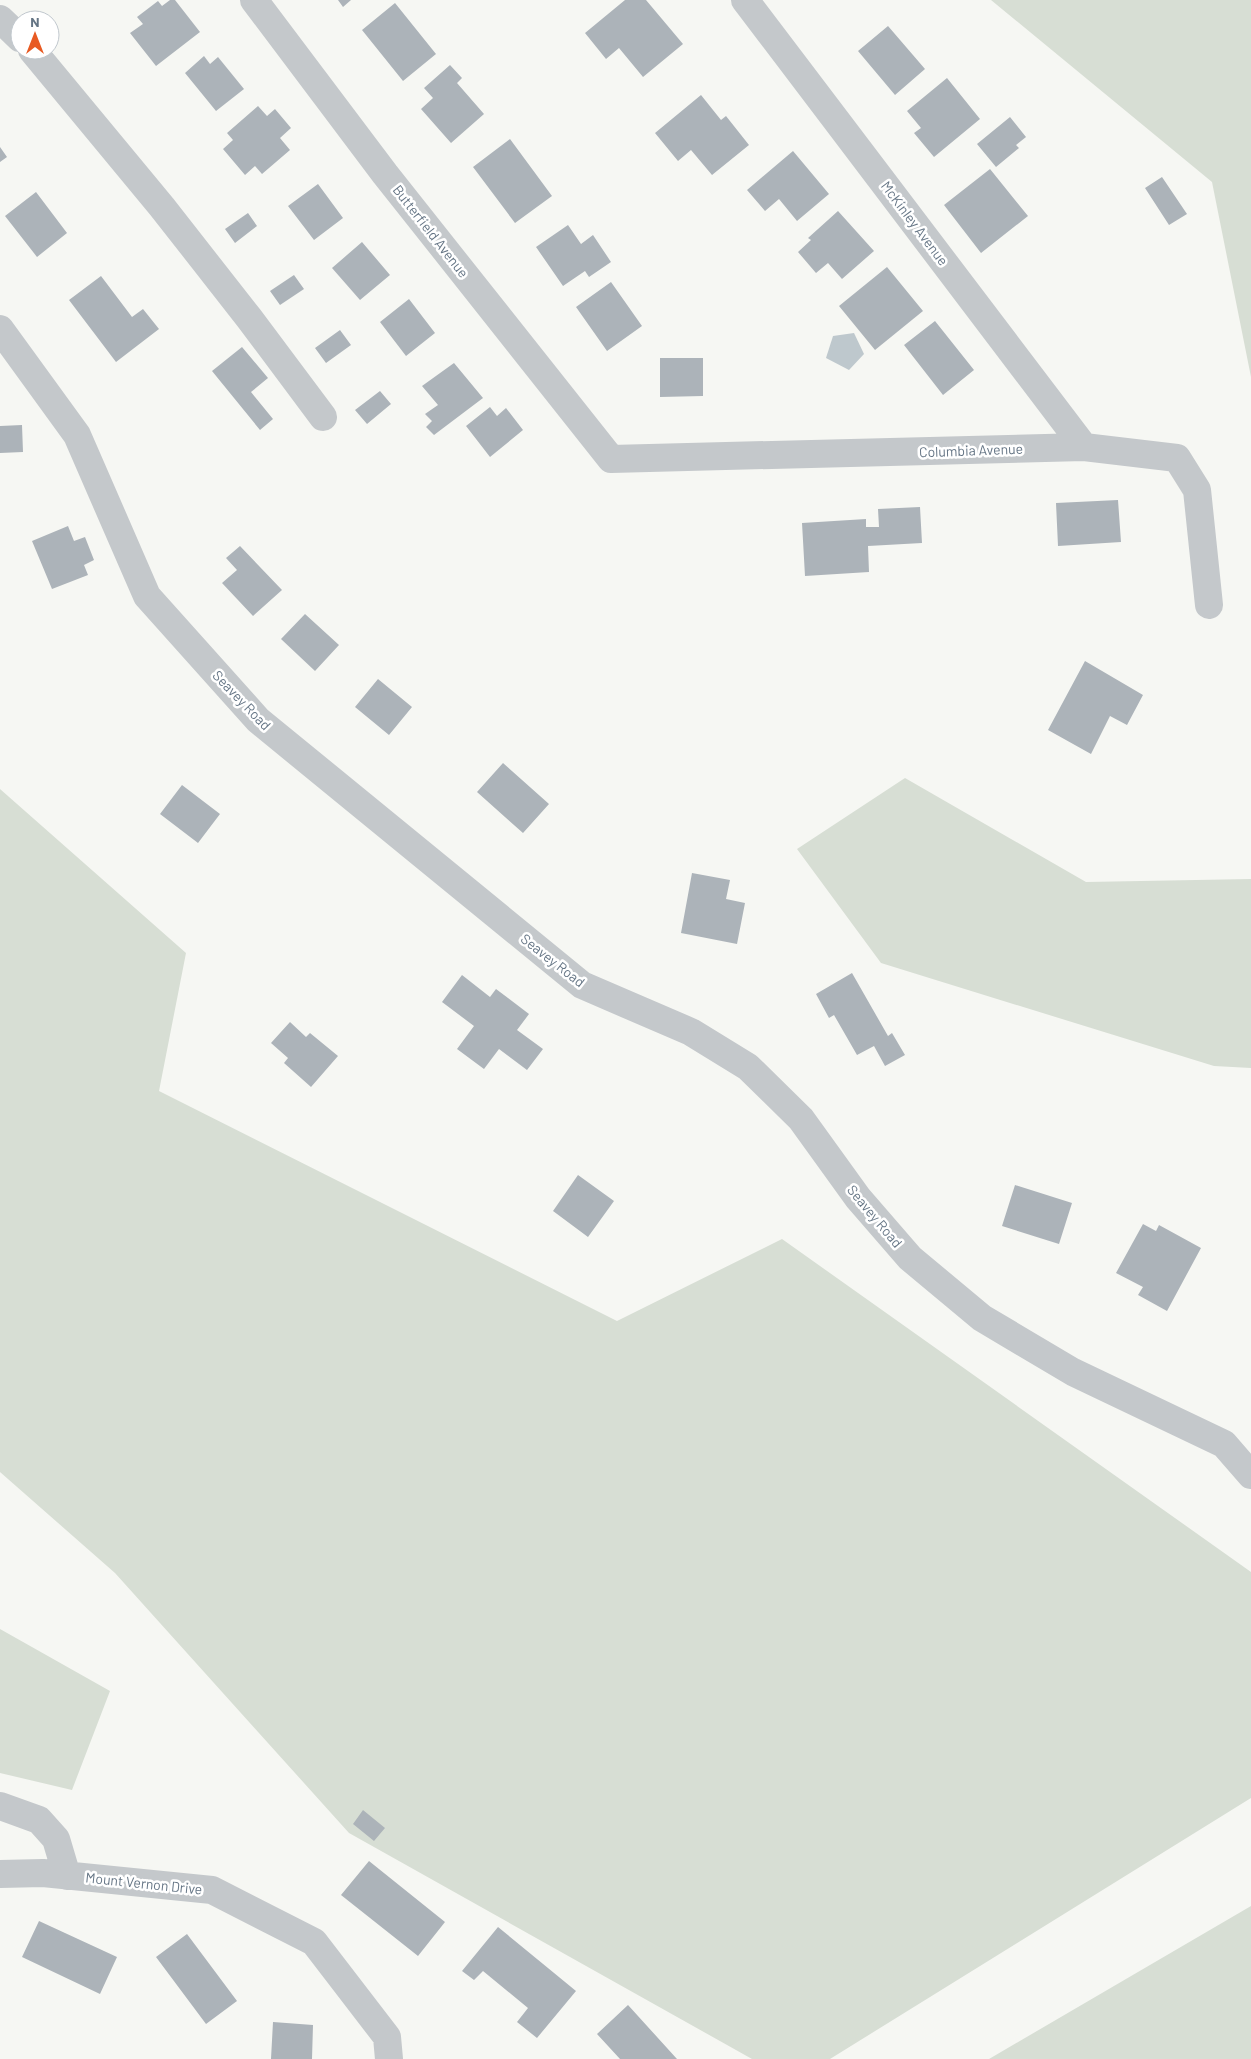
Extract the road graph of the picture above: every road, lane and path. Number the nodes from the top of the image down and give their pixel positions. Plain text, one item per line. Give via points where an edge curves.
1 (254, 0) edge
2 (745, 0) edge
3 (0, 19) edge
4 (10, 28) edge
5 (40, 60) edge
6 (0, 329) edge
7 (323, 417) dead end
8 (1084, 447) junction
9 (611, 459) joint
10 (1209, 605) dead end
11 (1251, 1475) edge
12 (0, 1806) edge
13 (0, 1874) edge
14 (68, 1876) junction
15 (389, 2059) edge

1 - 9 street, Butterfield Avenue via 386,174
2 - 8 street, McKinley Avenue
3 - 4 street
5 - 7 street via 168,214
6 - 11 street, Seavey Road via 77,435 147,596 258,720 582,985 691,1032 748,1068 801,1119 858,1198 910,1258 982,1318 1073,1372 1224,1444
8 - 9 street, Columbia Avenue
8 - 10 street, Columbia Avenue via 1177,458 1197,490
12 - 14 street via 39,1820 56,1840
13 - 14 street, Mount Vernon Drive
14 - 15 street, Mount Vernon Drive via 212,1890 314,1942 387,2037

